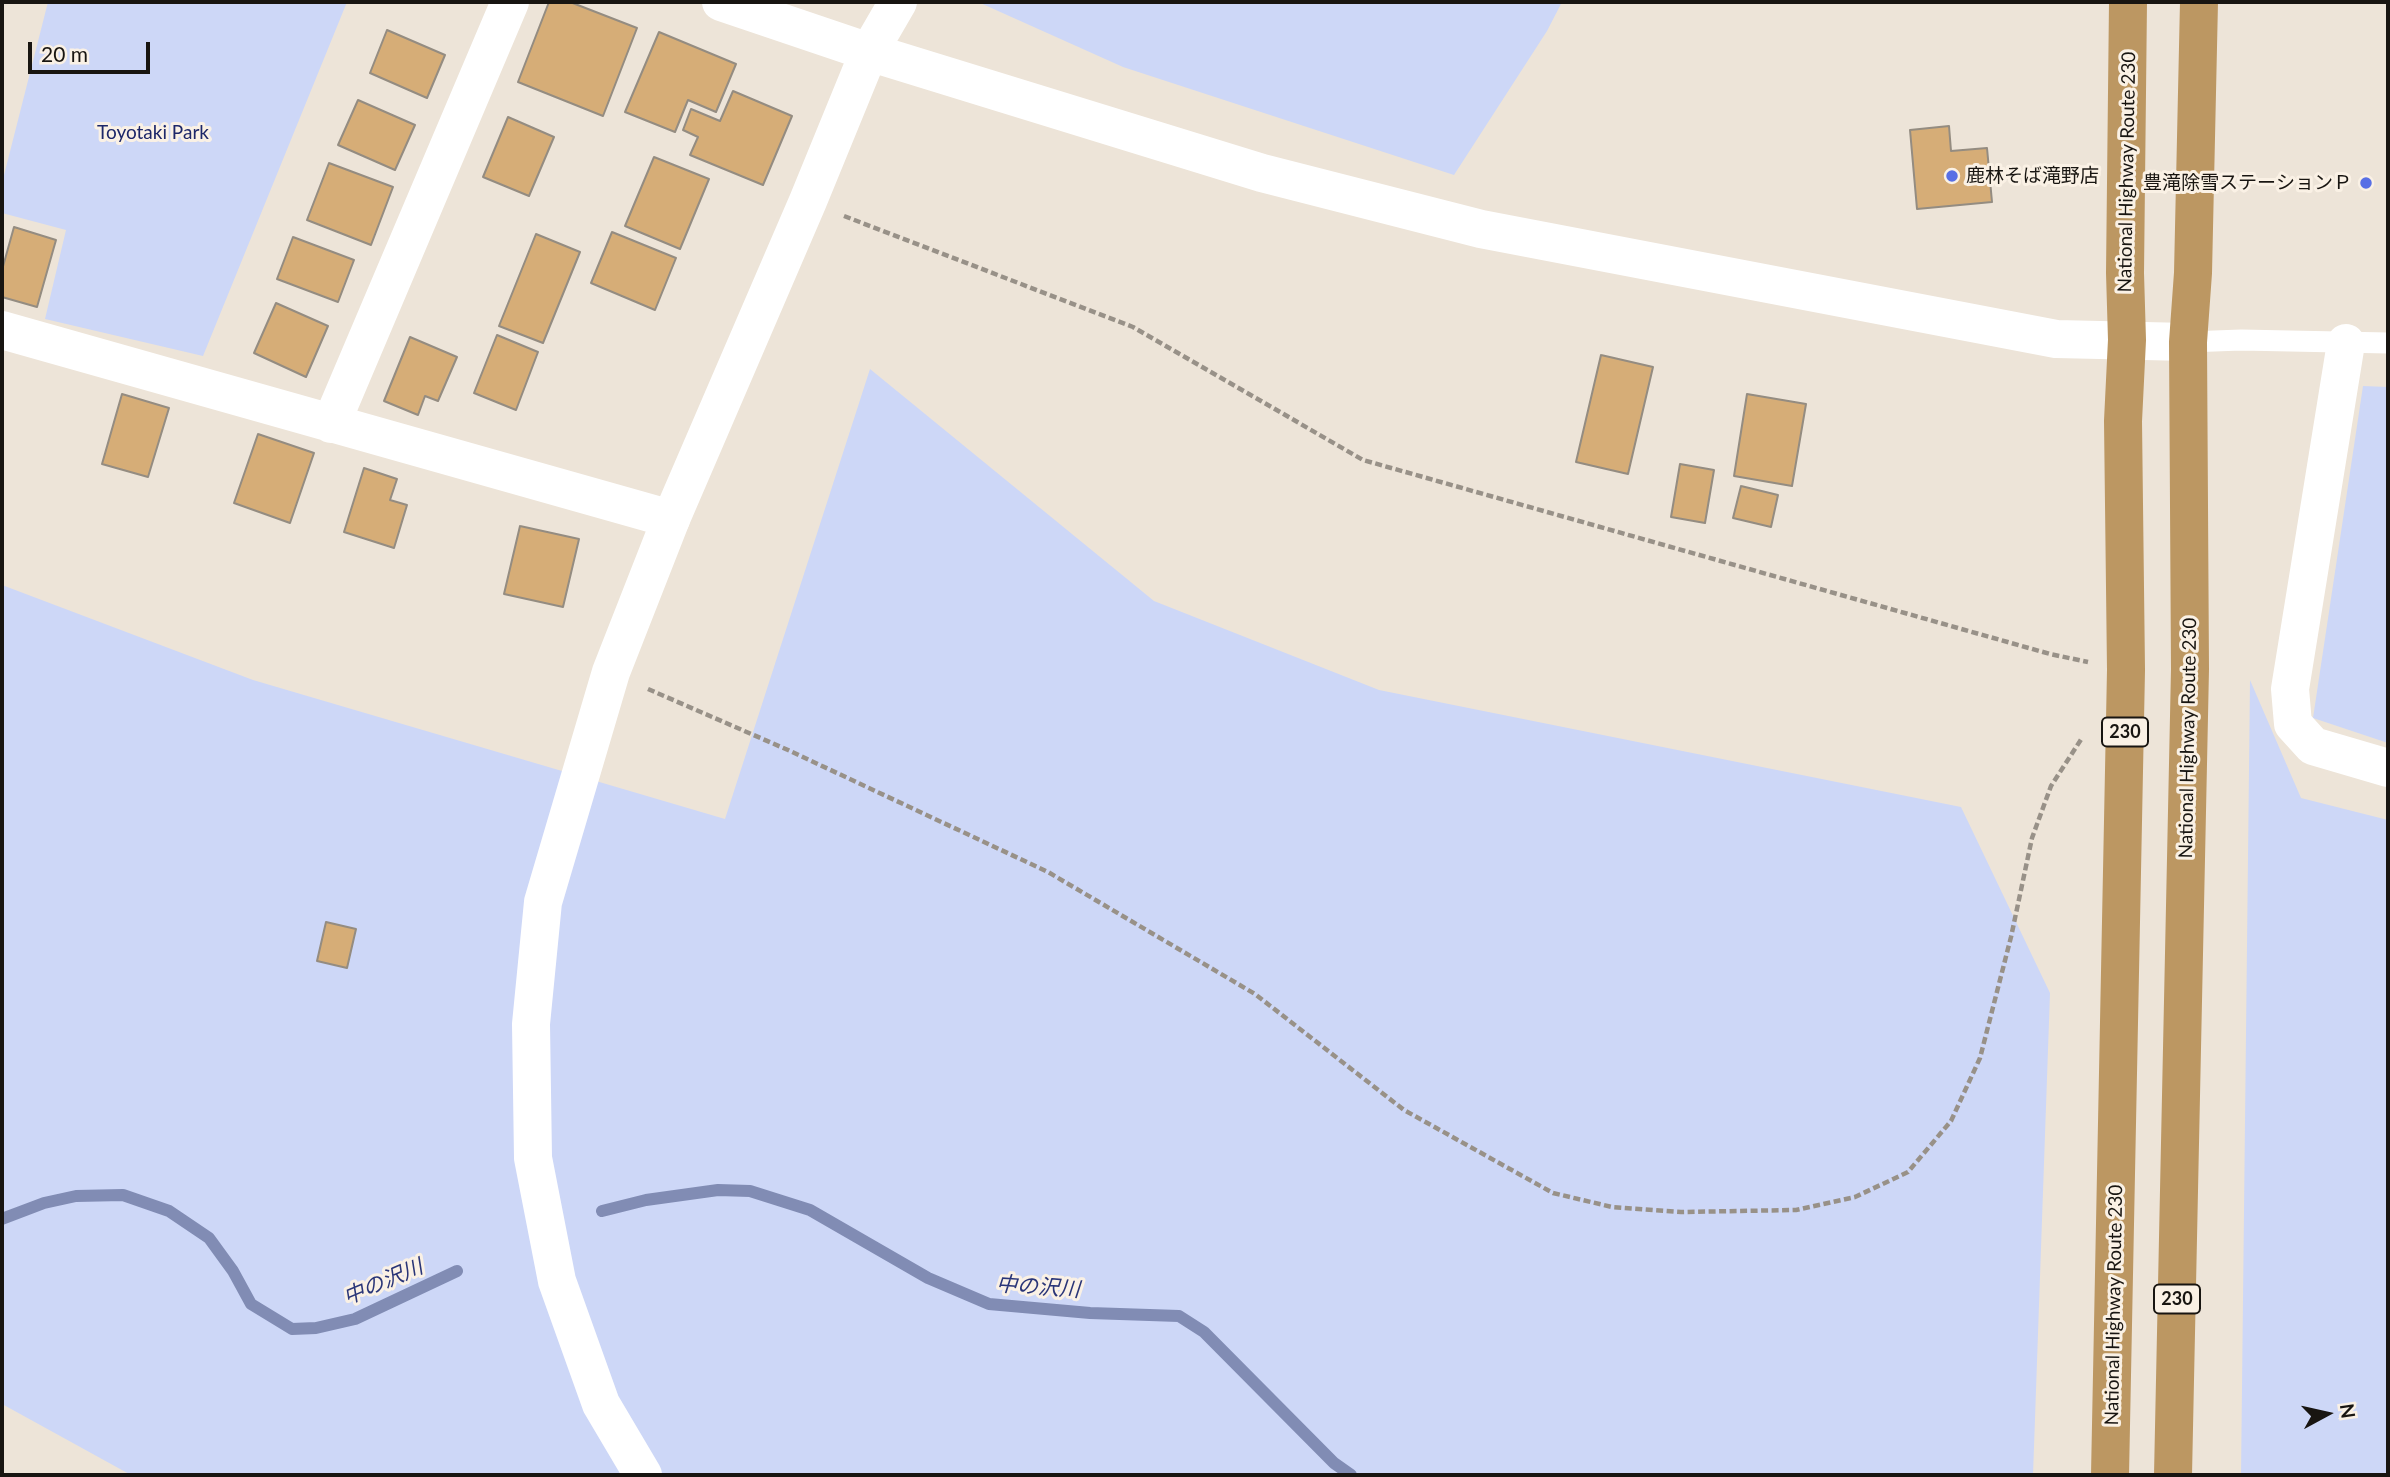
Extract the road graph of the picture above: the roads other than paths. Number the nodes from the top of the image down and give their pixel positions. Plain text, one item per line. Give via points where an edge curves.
1 (510, 2) edge
2 (721, 2) edge
3 (898, 2) edge
4 (2128, 2) edge
5 (2199, 2) edge
6 (869, 52) junction
7 (2, 330) edge
8 (2127, 340) junction
9 (2188, 342) junction
10 (2346, 343) junction
11 (2388, 344) edge
12 (331, 424) junction
13 (671, 519) junction
14 (2388, 768) edge
15 (643, 1475) edge
16 (2110, 1475) edge
17 (2173, 1475) edge

1 - 12 street
2 - 6 street
3 - 6 street
4 - 8 highway, National Highway Route 230 / 230
5 - 9 highway, National Highway Route 230 / 230
6 - 8 street via 1262,173 1481,229 2056,339
6 - 13 street
7 - 12 street
8 - 9 street
8 - 16 highway, National Highway Route 230 / 230 via 2123,421 2126,670
9 - 10 lane
9 - 17 highway, National Highway Route 230 / 230 via 2190,668
10 - 11 lane
10 - 14 street via 2290,689 2292,723 2313,746
12 - 13 street
13 - 15 street via 611,673 543,902 531,1024 533,1158 557,1281 601,1404

